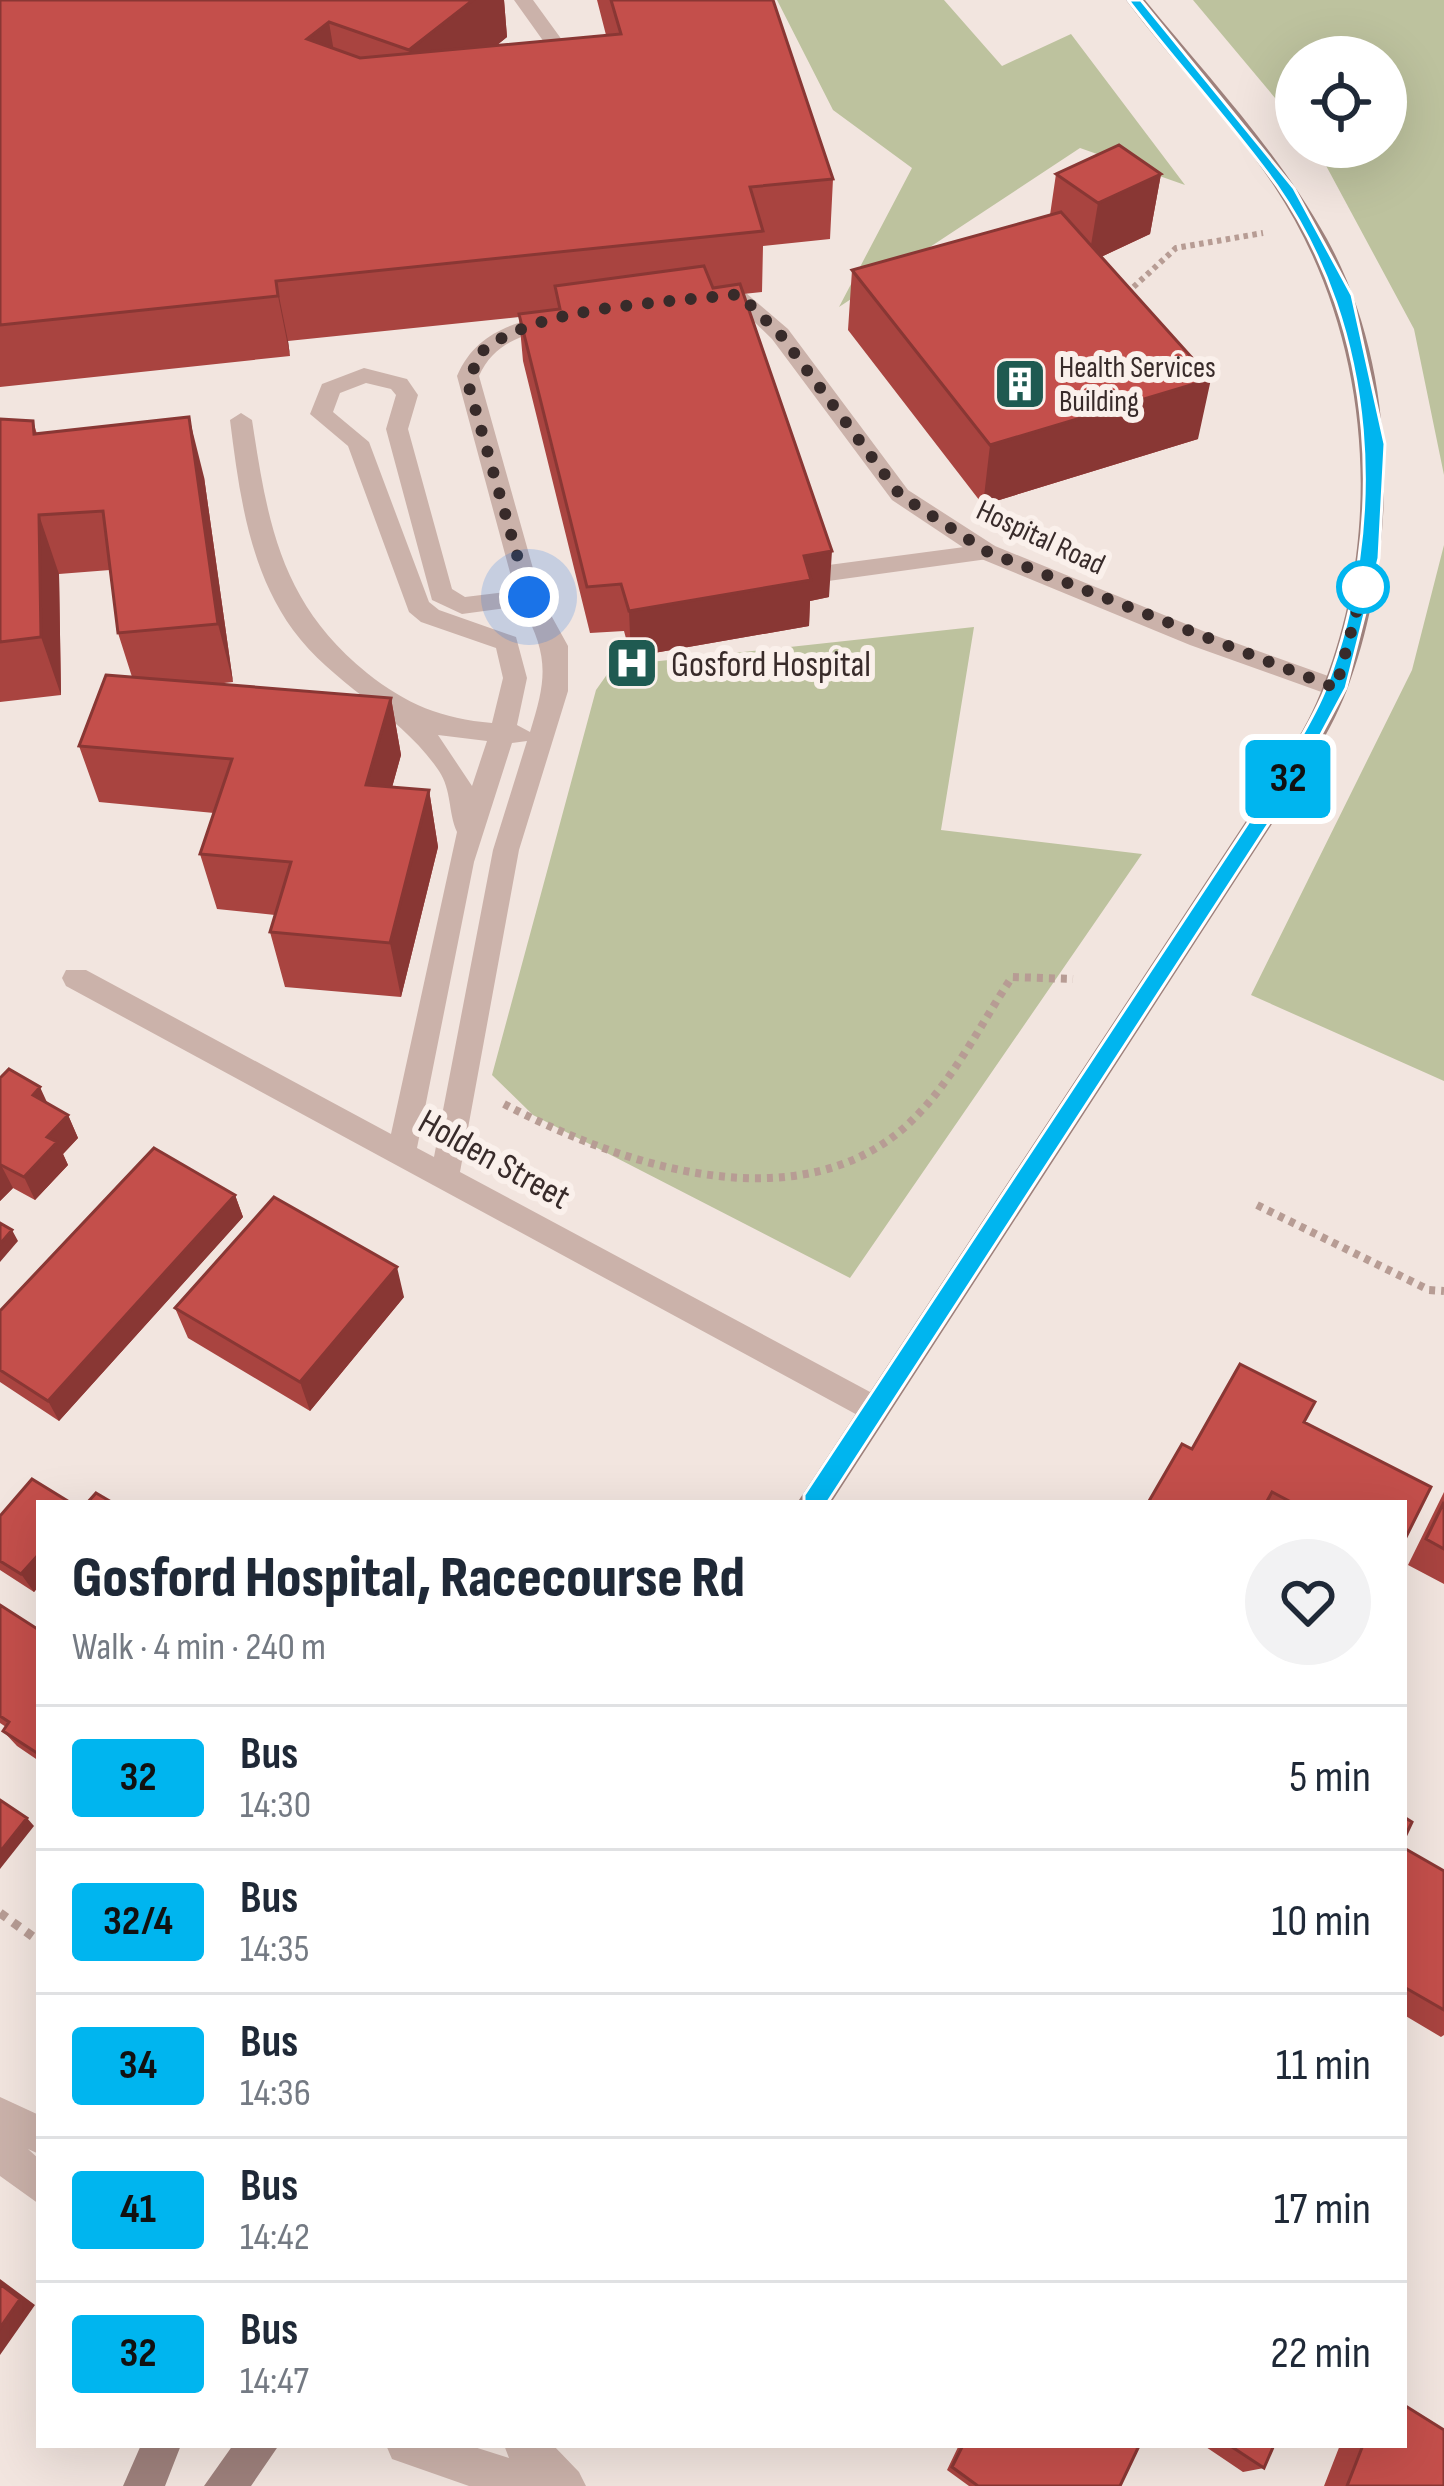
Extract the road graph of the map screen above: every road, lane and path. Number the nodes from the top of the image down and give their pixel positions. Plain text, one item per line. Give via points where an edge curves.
1 (523, 0) edge
2 (1135, 0) edge
3 (594, 97) edge
4 (1263, 233) dead end
5 (728, 295) edge
6 (1117, 302) edge
7 (592, 314) edge
8 (780, 334) junction
9 (743, 344) edge
10 (241, 421) dead end
11 (988, 552) junction
12 (821, 574) edge
13 (529, 597) junction
14 (1336, 688) junction
15 (382, 696) junction
16 (501, 732) junction
17 (542, 736) junction
18 (461, 862) junction
19 (76, 978) dead end
20 (1073, 979) dead end
21 (484, 1092) dead end
22 (402, 1151) junction
23 (445, 1175) junction
24 (1258, 1204) dead end
25 (1444, 1291) edge
26 (874, 1410) junction
27 (815, 1500) edge
28 (0, 1913) edge
29 (36, 1939) edge
30 (0, 2116) edge
31 (36, 2134) edge
32 (0, 2150) edge
33 (36, 2183) edge
34 (160, 2448) edge
35 (257, 2448) edge
36 (415, 2448) edge
37 (527, 2448) edge
38 (144, 2486) edge
39 (225, 2486) edge
40 (531, 2486) edge
41 (565, 2486) edge

1 - 3 street
2 - 14 main road via 1286,188 1343,295 1376,444 1370,558
4 - 6 path via 1176,248
5 - 8 street, Hospital Road
7 - 13 street via 499,338 468,376
8 - 9 street
8 - 11 street, Hospital Road via 900,495
10 - 15 street via 255,517 286,598 322,650
11 - 12 street
11 - 14 street, Hospital Road
13 - 16 street via 462,606 441,594 398,429 406,395 383,376 364,374 329,389 321,414 358,442 418,606 507,643 515,678
13 - 17 street via 556,646
14 - 26 main road via 1196,925
15 - 16 street via 427,722
15 - 18 street via 431,747 463,797
16 - 17 street
16 - 18 street
17 - 23 street via 506,850
18 - 22 street
19 - 22 street, Holden Street
20 - 21 path via 1012,977 920,1111 886,1142 839,1162 770,1175 688,1170 584,1146
22 - 23 street, Holden Street
23 - 26 street, Holden Street
24 - 25 path
26 - 27 main road
28 - 29 path
30 - 31 street
32 - 33 street
34 - 38 main road
35 - 39 main road
36 - 40 street
37 - 41 street

